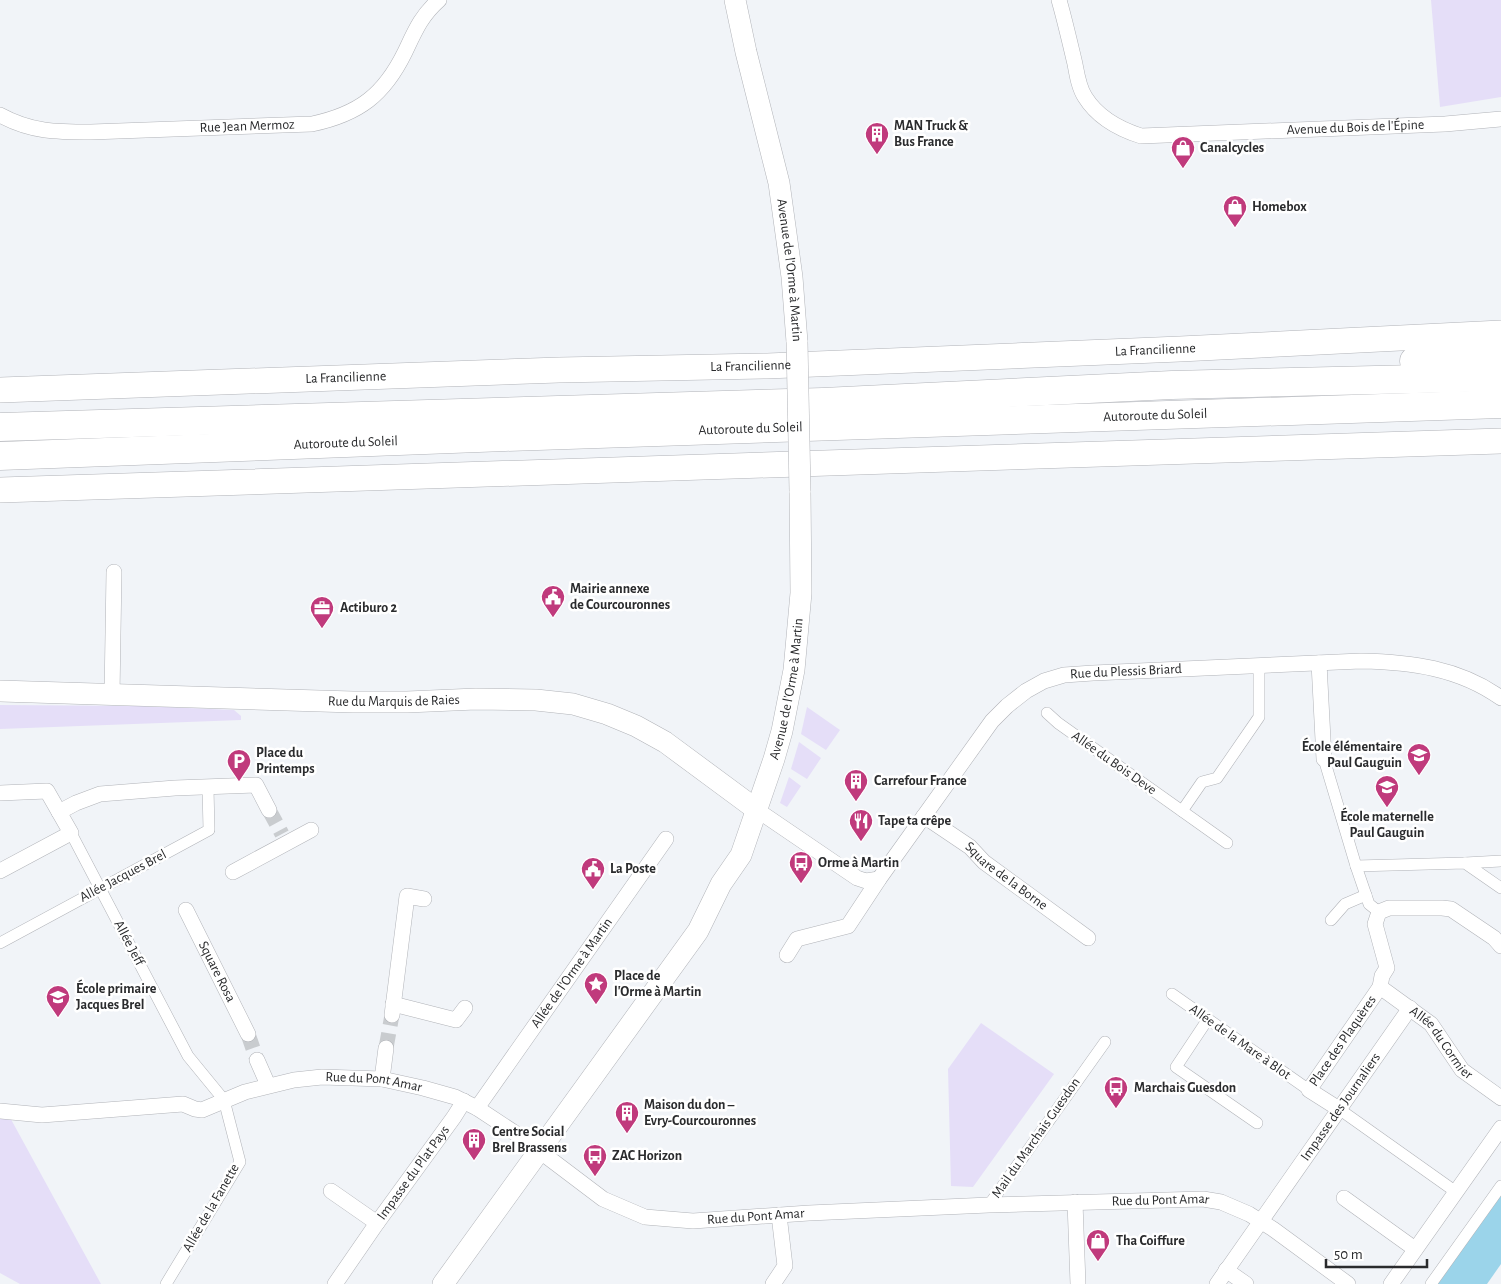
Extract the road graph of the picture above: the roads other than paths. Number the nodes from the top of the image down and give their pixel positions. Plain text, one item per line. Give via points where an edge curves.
1 (734, 0) edge
2 (1059, 0) edge
3 (433, 2) edge
4 (0, 115) edge
5 (1501, 119) edge
6 (1501, 333) edge
7 (1501, 356) edge
8 (1501, 377) edge
9 (1172, 385) junction
10 (0, 390) edge
11 (1501, 404) edge
12 (0, 427) edge
13 (1501, 441) edge
14 (0, 456) edge
15 (0, 490) edge
16 (114, 572) dead end
17 (1319, 663) junction
18 (1259, 666) junction
19 (0, 691) edge
20 (112, 695) junction
21 (1501, 698) edge
22 (1047, 713) dead end
23 (1324, 759) joint
24 (208, 788) junction
25 (0, 793) edge
26 (269, 810) tunnel mouth
27 (757, 810) junction
28 (1182, 811) junction
29 (59, 812) junction
30 (924, 816) junction
31 (311, 830) dead end
32 (71, 833) junction
33 (666, 839) dead end
34 (1227, 843) dead end
35 (1501, 861) edge
36 (1465, 863) junction
37 (1356, 866) junction
38 (0, 871) edge
39 (233, 872) dead end
40 (879, 879) junction
41 (100, 888) junction
42 (1501, 888) edge
43 (1366, 896) junction
44 (424, 899) dead end
45 (186, 910) dead end
46 (1379, 912) junction
47 (1332, 920) dead end
48 (1088, 938) dead end
49 (0, 943) edge
50 (1501, 946) edge
51 (787, 955) dead end
52 (1380, 988) junction
53 (1172, 994) dead end
54 (465, 1008) dead end
55 (1410, 1008) junction
56 (1208, 1019) junction
57 (248, 1034) tunnel mouth
58 (1105, 1042) dead end
59 (386, 1048) tunnel mouth
60 (257, 1060) tunnel mouth
61 (382, 1079) junction
62 (268, 1085) junction
63 (1309, 1090) junction
64 (1501, 1098) edge
65 (224, 1100) junction
66 (471, 1104) junction
67 (1339, 1109) junction
68 (0, 1111) edge
69 (1257, 1123) dead end
70 (1501, 1128) edge
71 (540, 1151) junction
72 (1501, 1186) edge
73 (331, 1191) dead end
74 (1456, 1192) junction
75 (1344, 1198) dead end
76 (1075, 1202) junction
77 (989, 1205) junction
78 (779, 1215) junction
79 (1261, 1220) junction
80 (377, 1223) junction
81 (1415, 1249) junction
82 (1226, 1270) junction
83 (166, 1284) edge
84 (335, 1284) edge
85 (443, 1284) edge
86 (773, 1284) edge
87 (1078, 1284) edge
88 (1217, 1284) edge
89 (1246, 1284) edge
90 (1348, 1284) edge
91 (1391, 1284) edge
92 (1431, 1284) edge

1 - 27 main road, Avenue de l'Orme à Martin, bridge via 779,183 797,342 801,593 794,670 782,731
2 - 5 street, Avenue du Bois de l'Épine via 1084,96 1110,122 1141,136
3 - 4 street, Rue Jean Mermoz via 381,90 367,102 331,120 312,124 63,132 30,128
6 - 10 highway, La Francilienne via 1180,350
7 - 9 highway via 1222,372
8 - 9 highway, Autoroute du Soleil
9 - 12 highway, Autoroute du Soleil via 823,402
11 - 14 highway, Autoroute du Soleil
13 - 15 highway
16 - 20 street
17 - 18 street, Rue du Plessis Briard
17 - 21 street, Rue du Plessis Briard via 1396,662 1438,669 1464,678
17 - 23 street
18 - 28 street via 1259,717 1217,778 1202,782
18 - 30 street, Rue du Plessis Briard via 1064,675 1044,681 1015,698 992,722
19 - 20 main road, Rue du Marquis de Raies
20 - 27 main road, Rue du Marquis de Raies via 353,702 536,700 573,704 607,714 665,742
22 - 28 street, Allée du Bois Deve
23 - 37 street
24 - 26 street via 256,785
24 - 29 street via 100,794
24 - 41 street, Allée Jacques Brel via 209,830
25 - 29 street via 47,790
27 - 40 street via 857,878 866,881
27 - 71 main road, Avenue de l'Orme à Martin via 741,855 721,884 698,931
28 - 34 street, Allée du Bois Deve
29 - 32 street
30 - 40 street, Rue du Plessis Briard
30 - 48 street, Square de la Borne via 970,847 984,862
31 - 39 street
32 - 38 street
32 - 41 street, Allée Jeff
33 - 66 street, Allée de l'Orme à Martin
35 - 36 street
36 - 37 street
36 - 42 street
37 - 43 street
40 - 51 street, Rue du Plessis Briard via 848,926 797,939
41 - 49 street, Allée Jacques Brel
41 - 65 street, Allée Jeff via 188,1056
43 - 46 street via 1369,904
43 - 47 street via 1346,904
44 - 54 street via 408,896 392,1009 456,1020
45 - 57 street, Square Rosa
46 - 50 street via 1389,908 1451,909
46 - 52 street via 1374,924 1387,968
52 - 55 street, Allée du Cormier
52 - 63 street, Place des Plaquères
53 - 56 street, Allée de la Mare à Blot
55 - 64 street, Allée du Cormier via 1432,1024 1462,1070
55 - 67 street, Impasse des Journaliers
56 - 63 street, Allée de la Mare à Blot
56 - 69 street via 1176,1067
58 - 77 street, Mail du Marchais Guesdon
59 - 61 street
60 - 62 street
61 - 62 street, Rue du Pont Amar via 322,1077
61 - 66 street, Rue du Pont Amar
62 - 65 street, Rue du Pont Amar
63 - 67 street, Place des Plaquères
65 - 68 street, Rue du Pont Amar via 202,1110 183,1104 42,1116
65 - 83 street, Allée de la Fanette via 240,1162
66 - 71 street, Rue du Pont Amar
66 - 80 street, Impasse du Plat Pays via 454,1117
67 - 74 street
67 - 79 street, Impasse des Journaliers
70 - 74 street
71 - 78 street, Rue du Pont Amar via 604,1199 646,1217 693,1221
71 - 85 main road, Avenue de l'Orme à Martin
72 - 92 street
73 - 80 street, Impasse du Plat Pays
74 - 81 street
75 - 81 street
76 - 77 street, Rue du Pont Amar
76 - 79 street, Rue du Pont Amar via 1203,1199 1221,1202
76 - 87 street
77 - 78 street, Rue du Pont Amar
78 - 86 street via 785,1266
79 - 82 street, Impasse des Journaliers
79 - 90 street, Rue du Pont Amar
80 - 84 street
81 - 91 street
82 - 88 street, Impasse des Journaliers
82 - 89 street

